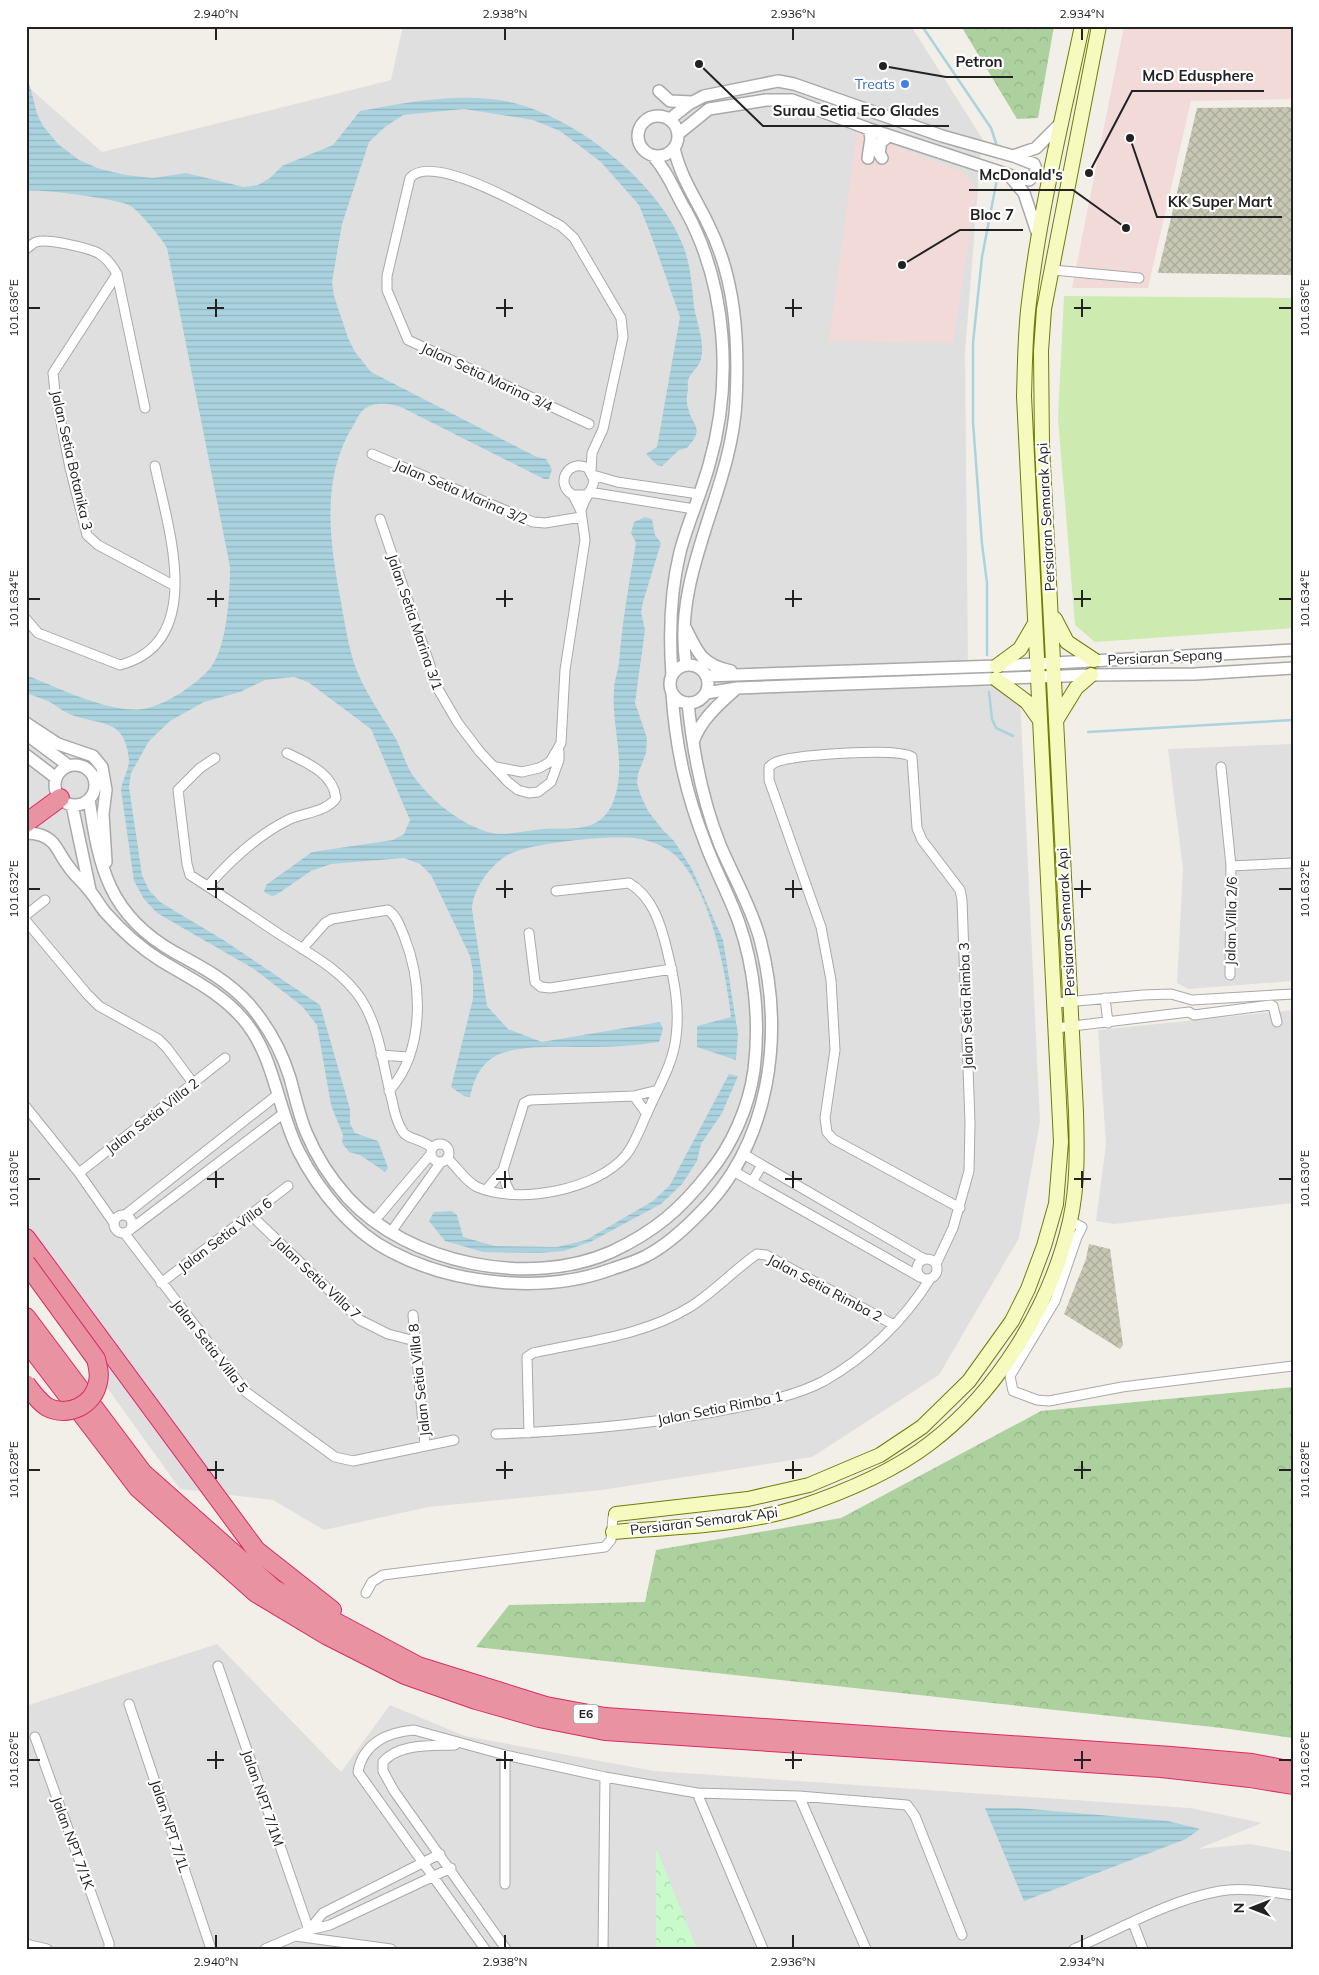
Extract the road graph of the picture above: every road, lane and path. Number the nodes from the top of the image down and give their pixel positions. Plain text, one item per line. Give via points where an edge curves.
1 (1082, 26) edge
2 (1099, 26) edge
3 (659, 91) dead end
4 (692, 102) junction
5 (670, 119) junction
6 (1063, 119) junction
7 (869, 129) junction
8 (678, 134) junction
9 (889, 136) junction
10 (674, 148) junction
11 (654, 156) junction
12 (1016, 157) junction
13 (868, 158) dead end
14 (882, 158) dead end
15 (1011, 176) junction
16 (1039, 241) junction
17 (26, 249) edge
18 (1052, 270) junction
19 (116, 274) junction
20 (1140, 278) dead end
21 (145, 408) dead end
22 (606, 416) junction
23 (589, 424) junction
24 (599, 439) junction
25 (592, 453) junction
26 (372, 454) dead end
27 (578, 465) junction
28 (156, 466) dead end
29 (592, 474) junction
30 (700, 490) junction
31 (716, 492) junction
32 (587, 493) junction
33 (573, 496) junction
34 (694, 509) junction
35 (581, 514) junction
36 (380, 519) dead end
37 (680, 552) junction
38 (695, 557) junction
39 (175, 586) junction
40 (1050, 607) junction
41 (26, 618) edge
42 (1035, 624) junction
43 (684, 625) junction
44 (1293, 650) edge
45 (1094, 660) junction
46 (1053, 662) junction
47 (1037, 663) junction
48 (686, 665) junction
49 (1293, 668) edge
50 (996, 672) junction
51 (750, 675) junction
52 (1091, 675) junction
53 (672, 676) junction
54 (706, 676) junction
55 (1037, 677) junction
56 (1054, 677) junction
57 (737, 688) junction
58 (706, 693) junction
59 (672, 694) junction
60 (688, 703) junction
61 (1040, 720) junction
62 (1056, 721) junction
63 (26, 723) edge
64 (26, 734) edge
65 (692, 747) junction
66 (559, 751) junction
67 (287, 753) dead end
68 (26, 755) edge
69 (215, 758) dead end
70 (69, 766) junction
71 (496, 767) junction
72 (1222, 767) dead end
73 (522, 772) junction
74 (518, 790) junction
75 (61, 792) junction
76 (89, 798) junction
77 (26, 814) edge
78 (26, 823) edge
79 (26, 833) edge
80 (1293, 863) edge
81 (1231, 866) junction
82 (108, 884) junction
83 (208, 886) junction
84 (90, 890) junction
85 (556, 892) dead end
86 (45, 900) dead end
87 (26, 914) edge
88 (26, 921) edge
89 (529, 933) dead end
90 (302, 949) junction
91 (672, 969) junction
92 (1230, 975) dead end
93 (1293, 994) edge
94 (1105, 998) junction
95 (1192, 1000) junction
96 (1070, 1001) junction
97 (1054, 1003) junction
98 (1188, 1012) junction
99 (1277, 1022) dead end
100 (1108, 1023) junction
101 (1071, 1027) junction
102 (1056, 1028) junction
103 (381, 1055) junction
104 (408, 1057) junction
105 (225, 1058) dead end
106 (194, 1083) junction
107 (658, 1090) junction
108 (389, 1091) junction
109 (277, 1095) junction
110 (634, 1096) junction
111 (26, 1107) edge
112 (284, 1113) junction
113 (646, 1114) junction
114 (431, 1151) junction
115 (745, 1154) junction
116 (444, 1160) junction
117 (762, 1165) junction
118 (503, 1170) junction
119 (735, 1172) junction
120 (79, 1173) junction
121 (752, 1182) junction
122 (288, 1186) dead end
123 (486, 1189) junction
124 (511, 1194) junction
125 (960, 1208) junction
126 (125, 1215) junction
127 (251, 1215) junction
128 (375, 1220) junction
129 (1070, 1222) junction
130 (114, 1223) junction
131 (128, 1232) junction
132 (391, 1232) junction
133 (26, 1238) edge
134 (924, 1259) junction
135 (26, 1263) edge
136 (936, 1264) junction
137 (920, 1277) junction
138 (930, 1279) junction
139 (161, 1283) junction
140 (413, 1315) dead end
141 (26, 1317) edge
142 (894, 1325) junction
143 (26, 1341) edge
144 (416, 1341) junction
145 (26, 1356) edge
146 (1293, 1366) edge
147 (55, 1380) junction
148 (26, 1384) edge
149 (529, 1433) junction
150 (496, 1434) dead end
151 (454, 1440) dead end
152 (425, 1445) junction
153 (616, 1514) joint
154 (613, 1532) junction
155 (366, 1593) dead end
156 (218, 1666) dead end
157 (418, 1666) junction
158 (129, 1704) dead end
159 (35, 1737) dead end
160 (464, 1745) junction
161 (505, 1755) junction
162 (1293, 1770) edge
163 (605, 1777) junction
164 (1293, 1785) edge
165 (697, 1793) junction
166 (799, 1796) junction
167 (440, 1854) junction
168 (422, 1861) junction
169 (450, 1868) junction
170 (432, 1876) junction
171 (505, 1884) dead end
172 (1293, 1895) edge
173 (1132, 1923) junction
174 (309, 1930) junction
175 (962, 1935) dead end
176 (295, 1936) junction
177 (26, 1944) edge
178 (267, 1948) edge
179 (366, 1948) edge
180 (47, 1949) edge
181 (109, 1949) edge
182 (211, 1949) edge
183 (391, 1949) edge
184 (485, 1949) edge
185 (506, 1949) edge
186 (602, 1949) edge
187 (762, 1949) edge
188 (866, 1949) edge
189 (1074, 1949) edge
190 (1143, 1949) edge

1 - 6 main road, Persiaran Semarak Api
2 - 18 main road, Persiaran Semarak Api
3 - 4 street via 670,101
4 - 5 street
4 - 12 street via 713,93 778,81 942,136
5 - 8 street
5 - 11 street via 653,116 639,128 640,145
6 - 12 street via 1045,142
6 - 16 main road, Persiaran Semarak Api
7 - 8 street via 792,100 778,99 709,109
7 - 9 street
7 - 13 street
8 - 10 street
9 - 14 street via 881,142 879,153
9 - 15 street
10 - 11 street via 665,155
10 - 31 street via 730,282 735,326 736,402 732,437
11 - 30 street via 696,229 716,284 721,335 721,402 711,458
12 - 15 street via 1034,164 1037,172 1029,180
15 - 16 street via 1024,193
16 - 42 main road, Persiaran Semarak Api via 1029,301 1024,396
17 - 19 street via 35,242 43,241 87,249 100,254
18 - 20 street
18 - 40 main road, Persiaran Semarak Api via 1044,309 1040,394
19 - 21 street
19 - 39 street, Jalan Setia Botanika 3 via 53,373 54,392 88,535 98,545
22 - 23 street
22 - 23 street, Jalan Setia Marina 3/4 via 622,337 621,318 574,238 562,226 470,180 444,173 415,173 410,178 386,284 408,340
22 - 24 street
23 - 24 street
24 - 25 street
25 - 27 street
25 - 29 street
26 - 35 street, Jalan Setia Marina 3/2 via 533,522 545,523
27 - 29 street
27 - 33 street via 568,469 563,478 565,488
28 - 39 street via 172,545
29 - 30 street via 617,482
29 - 32 street via 594,485
30 - 31 street
30 - 34 street
31 - 38 street
32 - 33 street
32 - 34 street
32 - 35 street
33 - 35 street
34 - 37 street
35 - 66 street via 586,540 565,670 564,720
36 - 71 street, Jalan Setia Marina 3/1 via 438,689 458,723
37 - 38 street
37 - 53 street via 670,611
38 - 43 street
39 - 41 street via 167,630 160,640 144,655 120,664 38,633
40 - 45 main road via 1066,642
40 - 46 main road, Persiaran Semarak Api
42 - 47 main road, Persiaran Semarak Api
42 - 50 main road via 1020,649
43 - 48 street
43 - 51 street via 699,656 707,663
44 - 45 street, Persiaran Sepang
45 - 46 street, Persiaran Sepang
46 - 47 street, Persiaran Sepang
46 - 56 main road, Persiaran Semarak Api
47 - 50 street, Persiaran Sepang
47 - 55 main road, Persiaran Semarak Api
48 - 53 street
48 - 54 street via 698,668
49 - 52 street, Persiaran Sepang via 1195,674
50 - 51 street
50 - 55 street, Persiaran Sepang
50 - 57 street
50 - 61 main road via 1027,702
51 - 54 street
52 - 56 street, Persiaran Sepang
52 - 62 main road via 1076,688
53 - 59 street
54 - 58 street
55 - 56 street, Persiaran Sepang
55 - 61 main road, Persiaran Semarak Api
56 - 62 main road, Persiaran Semarak Api
57 - 58 street
57 - 65 street via 705,720
58 - 60 street via 698,701
59 - 60 street
59 - 132 street via 682,771 706,848 740,926 752,973 756,1028 754,1072 732,1139 718,1162 679,1208 652,1230 608,1253 544,1268 512,1268 444,1257
60 - 65 street
61 - 97 main road, Persiaran Semarak Api
62 - 96 main road, Persiaran Semarak Api
63 - 82 street via 58,744 93,756 102,767 106,790 103,814
64 - 70 street
65 - 115 street via 719,843 760,938 768,981 769,1074 761,1111
66 - 73 street via 545,766
66 - 74 street via 551,782 538,792
67 - 83 street via 317,768 330,781 336,798 323,808 299,814 256,840 229,862
68 - 75 street
69 - 83 street via 178,790 190,875
70 - 75 street via 59,773
70 - 76 street via 76,765 90,771 95,785
71 - 73 street
71 - 74 street, Jalan Setia Marina 3/1
72 - 81 street, Jalan Villa 2/6
73 - 74 street
75 - 76 street via 78,805
75 - 77 highway
75 - 78 highway
75 - 84 street
76 - 82 street via 95,844
79 - 84 street via 38,834 53,843 72,872
80 - 81 street
81 - 92 street, Jalan Villa 2/6
82 - 128 street via 126,916 169,949 228,982 252,1008 274,1039 289,1074 307,1134 318,1156 350,1200
83 - 90 street
84 - 109 street via 105,912 129,937 219,996 243,1019 262,1048
85 - 91 street via 629,884 637,888 646,896 656,914
86 - 87 street
88 - 106 street via 99,1006 158,1038
89 - 91 street via 535,982 541,987
90 - 103 street via 342,977 362,1000
90 - 104 street via 332,919 388,910 392,913 410,952 417,981 417,1016
91 - 107 street via 678,1013 676,1036 671,1061
93 - 95 street
94 - 95 street via 1171,994
94 - 96 street
94 - 100 street
95 - 98 street
96 - 97 street
96 - 101 main road, Persiaran Semarak Api
97 - 102 main road, Persiaran Semarak Api
98 - 99 street via 1194,1015 1271,1005
98 - 100 street
100 - 101 street
101 - 102 street
101 - 129 main road, Persiaran Semarak Api via 1077,1160
102 - 153 main road, Persiaran Semarak Api via 1061,1142 1056,1204 1028,1289 1012,1321 969,1381 922,1427 880,1455 809,1485 702,1505
103 - 104 street
103 - 108 street
104 - 108 street via 397,1082
105 - 106 street, Jalan Setia Villa 2
106 - 120 street, Jalan Setia Villa 2
107 - 110 street
107 - 113 street
108 - 114 street via 403,1133 421,1140
109 - 112 street
109 - 126 street
110 - 113 street
110 - 118 street via 530,1100 524,1103
111 - 120 street
112 - 119 street via 298,1149 317,1182 341,1212 369,1237 392,1252 478,1280 546,1283 600,1273 647,1256 683,1230 710,1204
112 - 131 street
113 - 124 street via 625,1155 600,1175 553,1192
114 - 116 street via 433,1159
114 - 116 street via 439,1144 446,1147 449,1155
114 - 128 street
115 - 117 street
115 - 119 street
116 - 123 street via 470,1183
116 - 132 street
117 - 121 street
117 - 134 street
118 - 123 street
118 - 124 street
119 - 121 street
120 - 130 street
121 - 137 street
122 - 127 street, Jalan Setia Villa 6
123 - 124 street
125 - 125 street, Jalan Setia Rimba 3 via 970,1171 962,900 960,890 922,840 917,828 912,757 900,752 776,761 769,767 770,780 821,927 831,980 835,1050 825,1118 827,1132 833,1139
125 - 136 street, Jalan Setia Rimba 3
126 - 130 street via 117,1217
126 - 131 street via 132,1221
127 - 139 street, Jalan Setia Villa 6
127 - 144 street, Jalan Setia Villa 7 via 360,1320 388,1334
128 - 132 street
129 - 146 street via 1082,1227 1054,1301 1010,1376 1013,1391 1049,1401 1122,1388
129 - 154 main road, Persiaran Semarak Api via 1044,1297 1014,1353 971,1407 929,1444 892,1468 795,1508 750,1518
130 - 131 street via 115,1230
131 - 139 street, Jalan Setia Villa 5
133 - 157 highway via 256,1550 330,1609
134 - 136 street via 931,1259
134 - 137 street via 918,1264
135 - 148 highway, bridge via 96,1359 99,1371 99,1381 90,1399 72,1410 55,1410 46,1406
136 - 138 street via 937,1273
137 - 138 street
138 - 142 street, Jalan Setia Rimba 1
139 - 152 street, Jalan Setia Villa 5 via 251,1397 335,1457 353,1461
140 - 144 street, Jalan Setia Villa 8
141 - 157 highway, E6 via 150,1480 274,1589
142 - 149 street, Jalan Setia Rimba 1 via 866,1353 824,1381 772,1400 645,1423
142 - 149 street, Jalan Setia Rimba 2 via 766,1255 757,1254 691,1306 660,1322 615,1337 533,1353 527,1357
143 - 147 highway, E6
144 - 152 street, Jalan Setia Villa 8
145 - 147 highway
147 - 164 highway, E6 via 138,1488 256,1593 326,1635 406,1675 476,1700 538,1718 605,1731 1161,1768
149 - 150 street, Jalan Setia Rimba 1
151 - 152 street, Jalan Setia Villa 5
153 - 154 street
154 - 155 street via 608,1545 595,1549 383,1575 372,1582
156 - 174 street, Jalan NPT 7/1M
157 - 162 highway, E6 via 546,1706 604,1717 1171,1756
158 - 182 street, Jalan NPT 7/1L
159 - 181 street, Jalan NPT 7/1K
160 - 161 street
160 - 167 street via 406,1749 389,1754 383,1762 383,1771 394,1791
160 - 168 street via 414,1730 399,1731 386,1735 367,1749 360,1761 358,1772 363,1782
161 - 163 street
161 - 171 street
163 - 165 street
163 - 186 street
165 - 166 street
165 - 187 street
166 - 175 street via 907,1805 915,1816
166 - 188 street
167 - 168 street
167 - 169 street
168 - 170 street
168 - 174 street via 323,1913
169 - 170 street
169 - 185 street
170 - 174 street via 330,1925
170 - 184 street
172 - 173 street via 1255,1890 1220,1891 1173,1905
173 - 189 street
173 - 190 street
174 - 176 street
176 - 178 street
176 - 179 street
177 - 180 street
179 - 183 street

